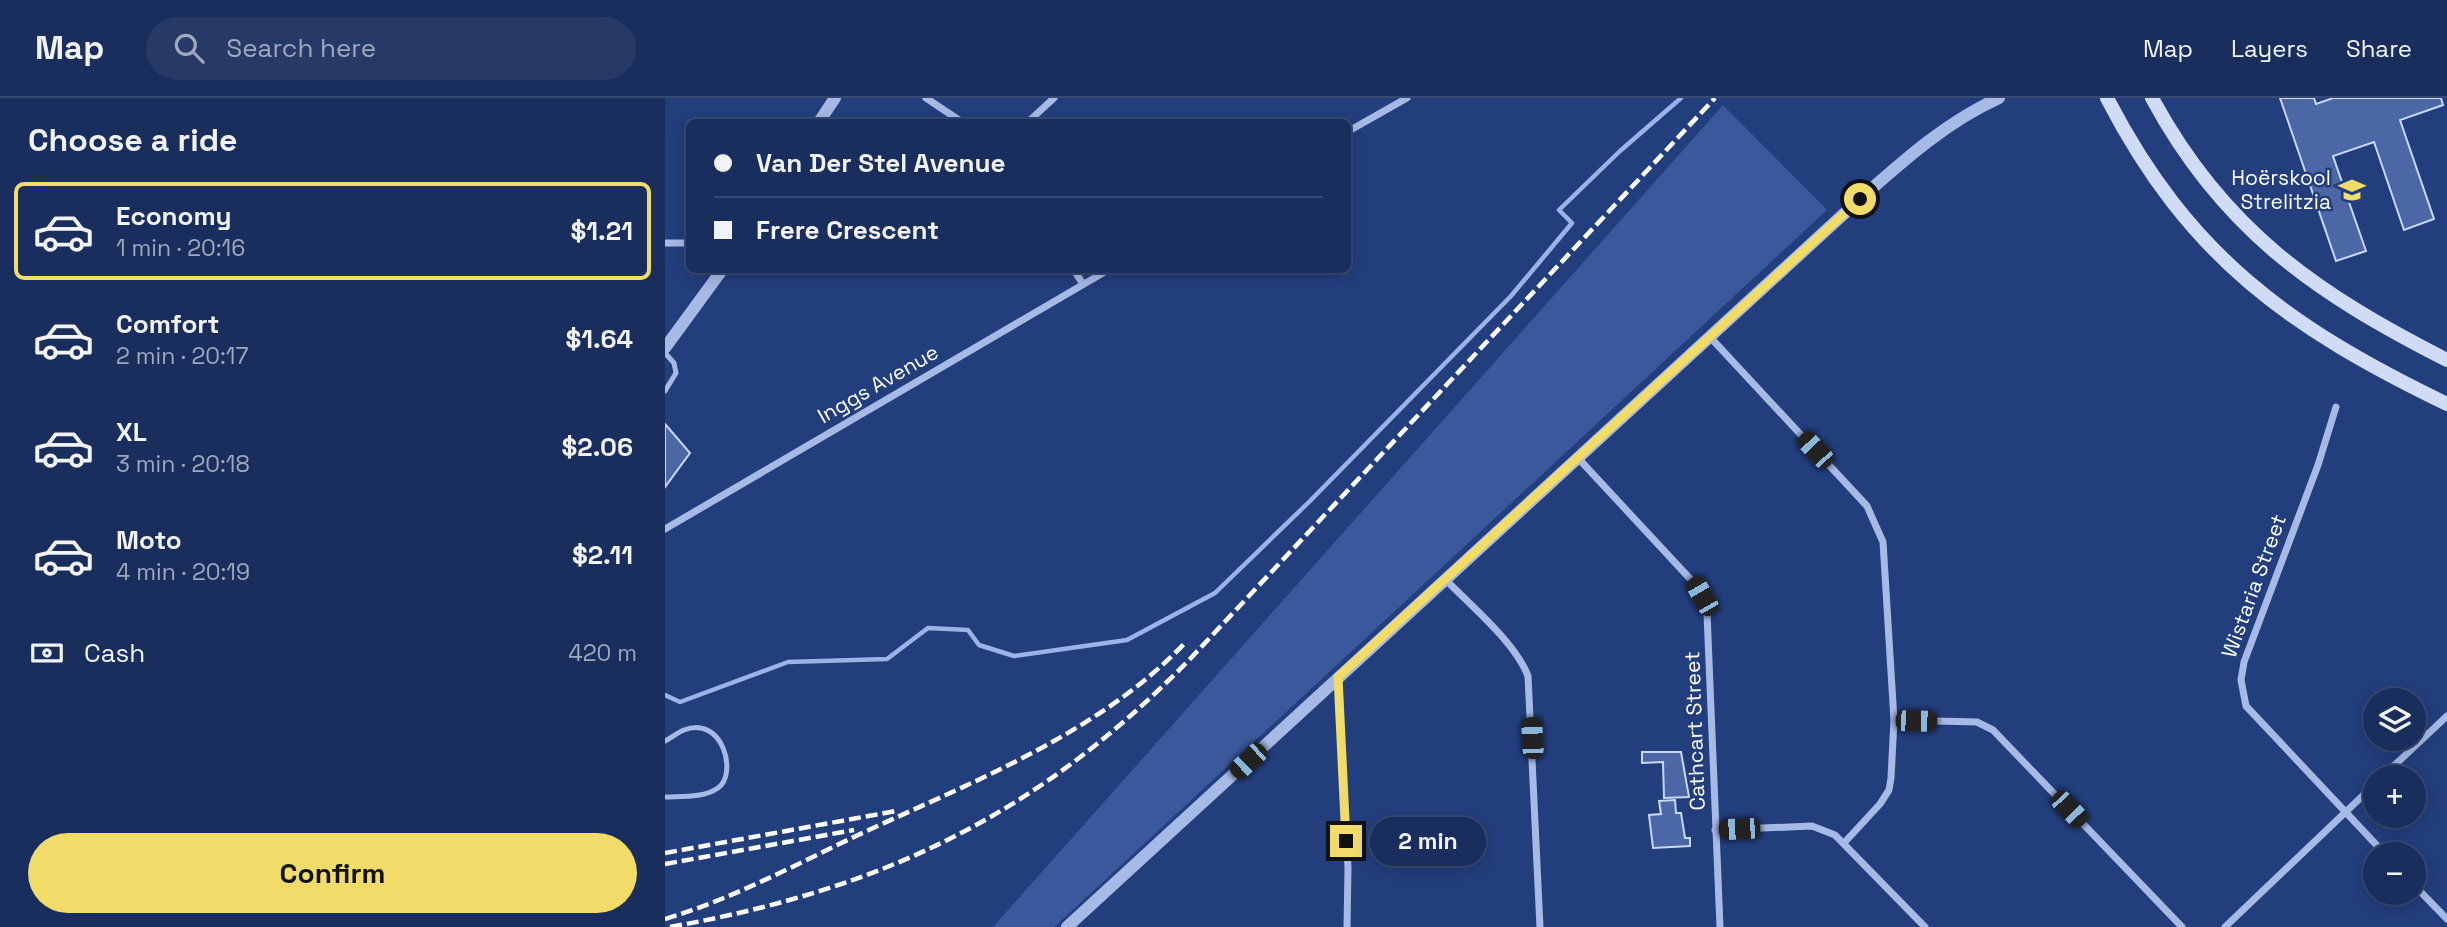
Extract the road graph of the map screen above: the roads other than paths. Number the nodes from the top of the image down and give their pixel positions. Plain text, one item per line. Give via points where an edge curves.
1 (835, 98) edge
2 (926, 98) edge
3 (1054, 98) edge
4 (1407, 98) edge
5 (1999, 98) edge
6 (2107, 98) edge
7 (2152, 98) edge
8 (821, 119) edge
9 (958, 119) edge
10 (1031, 119) edge
11 (1351, 130) edge
12 (665, 243) edge
13 (686, 243) edge
14 (720, 273) edge
15 (1076, 273) edge
16 (1103, 273) edge
17 (1083, 284) junction
18 (1710, 337) junction
19 (665, 351) edge
20 (2447, 360) edge
21 (665, 391) edge
22 (2447, 404) edge
23 (2336, 407) dead end
24 (1578, 458) junction
25 (665, 528) edge
26 (1445, 579) junction
27 (1338, 677) junction
28 (2447, 716) edge
29 (1894, 720) junction
30 (665, 741) edge
31 (2395, 765) edge
32 (2363, 795) edge
33 (665, 797) edge
34 (2345, 812) junction
35 (1715, 830) junction
36 (2374, 842) edge
37 (1844, 843) junction
38 (2426, 897) edge
39 (2447, 919) edge
40 (1067, 927) edge
41 (1347, 927) edge
42 (1540, 927) edge
43 (1720, 927) edge
44 (1925, 927) edge
45 (2182, 927) edge
46 (2225, 927) edge

1 - 8 street
2 - 9 street
3 - 10 street
4 - 11 street
5 - 18 street via 1919,148
6 - 22 main road via 2160,187 2241,277 2334,345
7 - 20 main road via 2213,190 2255,236 2331,296
12 - 13 street
14 - 19 street
15 - 17 street
16 - 17 street, Inggs Avenue
17 - 25 street, Inggs Avenue
18 - 24 street
18 - 29 street via 1867,506 1877,523 1883,542
19 - 21 lane via 676,373
23 - 34 street, Wistaria Street via 2243,662 2241,680 2246,706
24 - 26 street
24 - 35 street, Cathcart Street via 1702,596 1709,626
26 - 27 street
26 - 42 street via 1510,648 1528,676
27 - 40 street
27 - 41 street
28 - 31 street
29 - 37 street via 1889,790
29 - 45 street via 1977,722 1993,730
30 - 33 lane via 694,728 712,732 722,744 726,775 712,792
32 - 34 street
34 - 36 street, Wistaria Street
34 - 46 street
35 - 37 street via 1812,826
35 - 43 street, Cathcart Street
37 - 44 street
38 - 39 street

